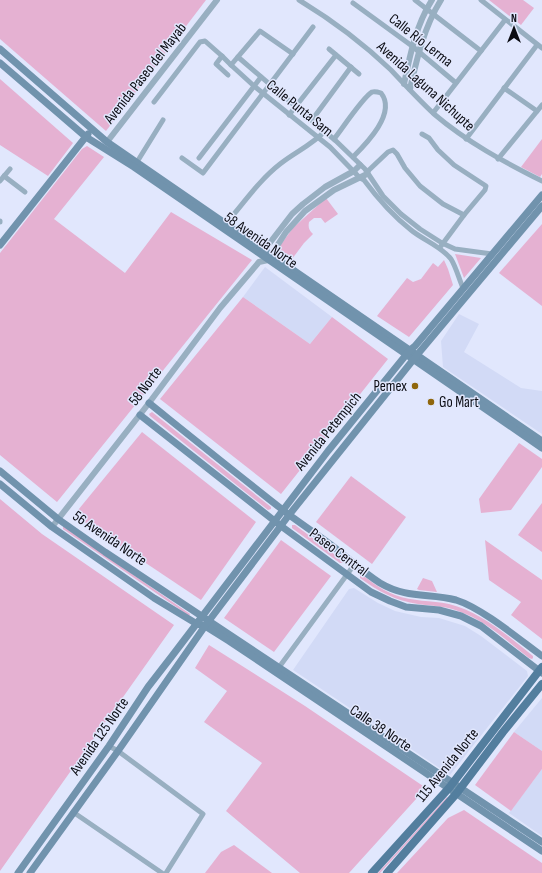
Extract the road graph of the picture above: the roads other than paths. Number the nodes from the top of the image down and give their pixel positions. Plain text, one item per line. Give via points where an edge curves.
1 (217, 0) edge
2 (415, 0) edge
3 (432, 0) edge
4 (441, 0) edge
5 (481, 0) edge
6 (302, 1) edge
7 (353, 3) dead end
8 (426, 8) junction
9 (433, 12) junction
10 (505, 20) junction
11 (313, 27) dead end
12 (412, 46) junction
13 (540, 47) edge
14 (329, 49) dead end
15 (481, 51) junction
16 (3, 52) edge
17 (418, 52) junction
18 (293, 54) junction
19 (336, 55) junction
20 (222, 56) junction
21 (238, 57) junction
22 (0, 60) edge
23 (0, 63) edge
24 (231, 66) junction
25 (351, 67) junction
26 (359, 74) dead end
27 (228, 75) dead end
28 (261, 77) junction
29 (456, 83) junction
30 (404, 84) junction
31 (271, 85) junction
32 (254, 86) junction
33 (504, 88) junction
34 (410, 89) junction
35 (263, 94) junction
36 (154, 102) dead end
37 (542, 105) edge
38 (296, 106) junction
39 (537, 111) junction
40 (433, 113) junction
41 (289, 115) junction
42 (163, 120) dead end
43 (312, 120) junction
44 (92, 130) junction
45 (325, 131) junction
46 (422, 134) dead end
47 (86, 137) junction
48 (318, 139) junction
49 (334, 139) junction
50 (466, 139) junction
51 (107, 142) junction
52 (182, 158) dead end
53 (199, 158) dead end
54 (353, 158) junction
55 (498, 159) junction
56 (136, 162) junction
57 (360, 165) junction
58 (10, 169) dead end
59 (354, 171) junction
60 (367, 174) junction
61 (4, 176) junction
62 (360, 178) junction
63 (0, 182) edge
64 (542, 182) edge
65 (25, 192) dead end
66 (542, 195) edge
67 (542, 206) edge
68 (234, 214) dead end
69 (292, 214) junction
70 (464, 215) junction
71 (298, 218) junction
72 (442, 243) junction
73 (1, 244) edge
74 (439, 248) junction
75 (492, 254) junction
76 (261, 256) junction
77 (270, 258) junction
78 (463, 288) junction
79 (408, 352) junction
80 (415, 357) junction
81 (149, 403) junction
82 (140, 415) junction
83 (542, 441) edge
84 (542, 448) edge
85 (0, 471) edge
86 (0, 484) edge
87 (283, 510) junction
88 (289, 515) junction
89 (58, 519) junction
90 (275, 520) junction
91 (281, 526) junction
92 (52, 527) junction
93 (354, 565) junction
94 (347, 574) junction
95 (180, 615) junction
96 (202, 616) junction
97 (197, 624) junction
98 (207, 624) junction
99 (172, 656) junction
100 (542, 656) edge
101 (277, 670) junction
102 (541, 670) edge
103 (542, 684) edge
104 (109, 746) junction
105 (118, 751) junction
106 (454, 788) junction
107 (74, 812) junction
108 (542, 842) edge
109 (542, 851) edge
110 (18, 873) edge
111 (30, 873) edge
112 (162, 873) edge
113 (166, 873) edge
114 (372, 873) edge
115 (387, 873) edge

1 - 51 street, Avenida Paseo del Mayab
2 - 8 street
3 - 8 street
4 - 9 street
5 - 10 street
6 - 30 street, Avenida Laguna Nichupte via 336,24
7 - 12 street, Calle Río Lerma
8 - 9 street
8 - 12 street
9 - 15 street
9 - 17 street
10 - 13 street
10 - 15 street
11 - 18 street
12 - 17 street, Calle Río Lerma
12 - 30 street
13 - 33 street
14 - 19 street
15 - 29 street
16 - 22 main road
16 - 44 main road, 58 Avenida Norte
17 - 29 street, Calle Río Lerma
17 - 34 street
18 - 21 street via 260,31
18 - 31 street
19 - 25 street
19 - 38 street
20 - 24 street, Calle Punta Sam
20 - 27 street via 216,64
20 - 36 street, Calle Punta Sam via 205,41 200,42
21 - 24 street
21 - 28 street, Calle Punta Sam
23 - 47 main road
24 - 32 street, Calle Punta Sam
25 - 26 street
25 - 43 street
28 - 31 street, Calle Punta Sam
28 - 32 street
29 - 40 street
30 - 34 street, Avenida Laguna Nichupte
31 - 35 street
31 - 38 street, Calle Punta Sam
32 - 35 street, Calle Punta Sam
32 - 53 street
33 - 39 street
33 - 50 street
34 - 40 street, Avenida Laguna Nichupte
35 - 41 street, Calle Punta Sam
35 - 52 street via 203,173
37 - 39 street
38 - 41 street
38 - 43 street, Calle Punta Sam
39 - 55 street
40 - 50 street, Avenida Laguna Nichupte
41 - 48 street, Calle Punta Sam
42 - 56 street
43 - 45 street, Calle Punta Sam
44 - 47 main road, Avenida Paseo del Mayab
44 - 51 main road, 58 Avenida Norte
45 - 48 street
45 - 49 street, Calle Punta Sam
46 - 70 street via 454,165 486,186
47 - 73 main road, Avenida Paseo del Mayab
47 - 76 main road, 58 Avenida Norte via 134,167
48 - 59 street, Calle Punta Sam
48 - 68 street via 280,164 256,186
49 - 54 street, Calle Punta Sam
49 - 54 street via 365,98 372,92 381,93 385,101 384,115 370,139
50 - 55 street, Avenida Laguna Nichupte
51 - 56 main road, 58 Avenida Norte
54 - 57 street, Calle Punta Sam
55 - 64 street, Avenida Laguna Nichupte
56 - 76 main road, 58 Avenida Norte
57 - 59 street, 58 Norte
57 - 60 street, Calle Punta Sam
58 - 61 street
59 - 62 street, Calle Punta Sam
59 - 69 street, 58 Norte via 325,187
60 - 62 street
60 - 70 street via 393,150 420,186 443,204
60 - 72 street, Calle Punta Sam via 383,196 401,214
61 - 63 street
61 - 65 street
62 - 71 street via 334,190
62 - 74 street, Calle Punta Sam via 397,219
66 - 75 main road, Avenida Petempich
67 - 80 main road, Avenida Petempich
69 - 71 street
69 - 76 street, 58 Norte
70 - 72 street
71 - 77 street
72 - 74 street
72 - 75 street, Calle Punta Sam via 454,249
74 - 78 street, Calle Punta Sam via 451,260
75 - 78 main road, Avenida Petempich
76 - 77 main road, 58 Avenida Norte
76 - 77 street
76 - 81 street, 58 Norte
77 - 79 main road, 58 Avenida Norte
78 - 79 main road, Avenida Petempich
79 - 80 main road, 58 Avenida Norte
79 - 87 main road, Avenida Petempich
80 - 83 main road
80 - 84 main road
80 - 88 main road, Avenida Petempich
81 - 82 street, 58 Norte
81 - 87 main road, Paseo Central
82 - 89 street, 58 Norte
82 - 90 main road, Paseo Central
85 - 89 main road, 56 Avenida Norte
86 - 92 main road, 56 Avenida Norte
87 - 88 main road, Paseo Central
87 - 90 main road, Avenida Petempich
88 - 91 main road, Avenida Petempich
88 - 93 main road, Paseo Central
89 - 92 street, 58 Norte
89 - 96 main road, 56 Avenida Norte
90 - 91 main road, Paseo Central
90 - 96 main road, Avenida Petempich
91 - 94 main road, Paseo Central
91 - 98 main road, Avenida Petempich
92 - 95 main road, 56 Avenida Norte
93 - 94 street
93 - 100 main road, Paseo Central via 397,591 464,603
94 - 101 street
94 - 102 main road, Paseo Central via 371,592 406,607 439,610 461,616 481,626
95 - 97 main road, 56 Avenida Norte
95 - 99 main road via 188,624 173,649
96 - 97 main road, Avenida 125 Norte
96 - 98 main road, 56 Avenida Norte
97 - 98 main road, 56 Avenida Norte
97 - 99 main road, Avenida 125 Norte
98 - 101 main road, Calle 38 Norte
98 - 105 main road, Avenida 125 Norte
99 - 104 main road, Avenida 125 Norte
101 - 106 main road, Calle 38 Norte
102 - 106 main road, 115 Avenida Norte
103 - 106 main road, 115 Avenida Norte
104 - 105 street
104 - 110 main road, Avenida 125 Norte
105 - 107 main road, Avenida 125 Norte
105 - 113 street via 203,814
106 - 108 main road, Calle 38 Norte
106 - 109 main road, Calle 38 Norte
106 - 114 main road, 115 Avenida Norte
106 - 115 main road, 115 Avenida Norte
107 - 111 main road, Avenida 125 Norte
107 - 112 street

